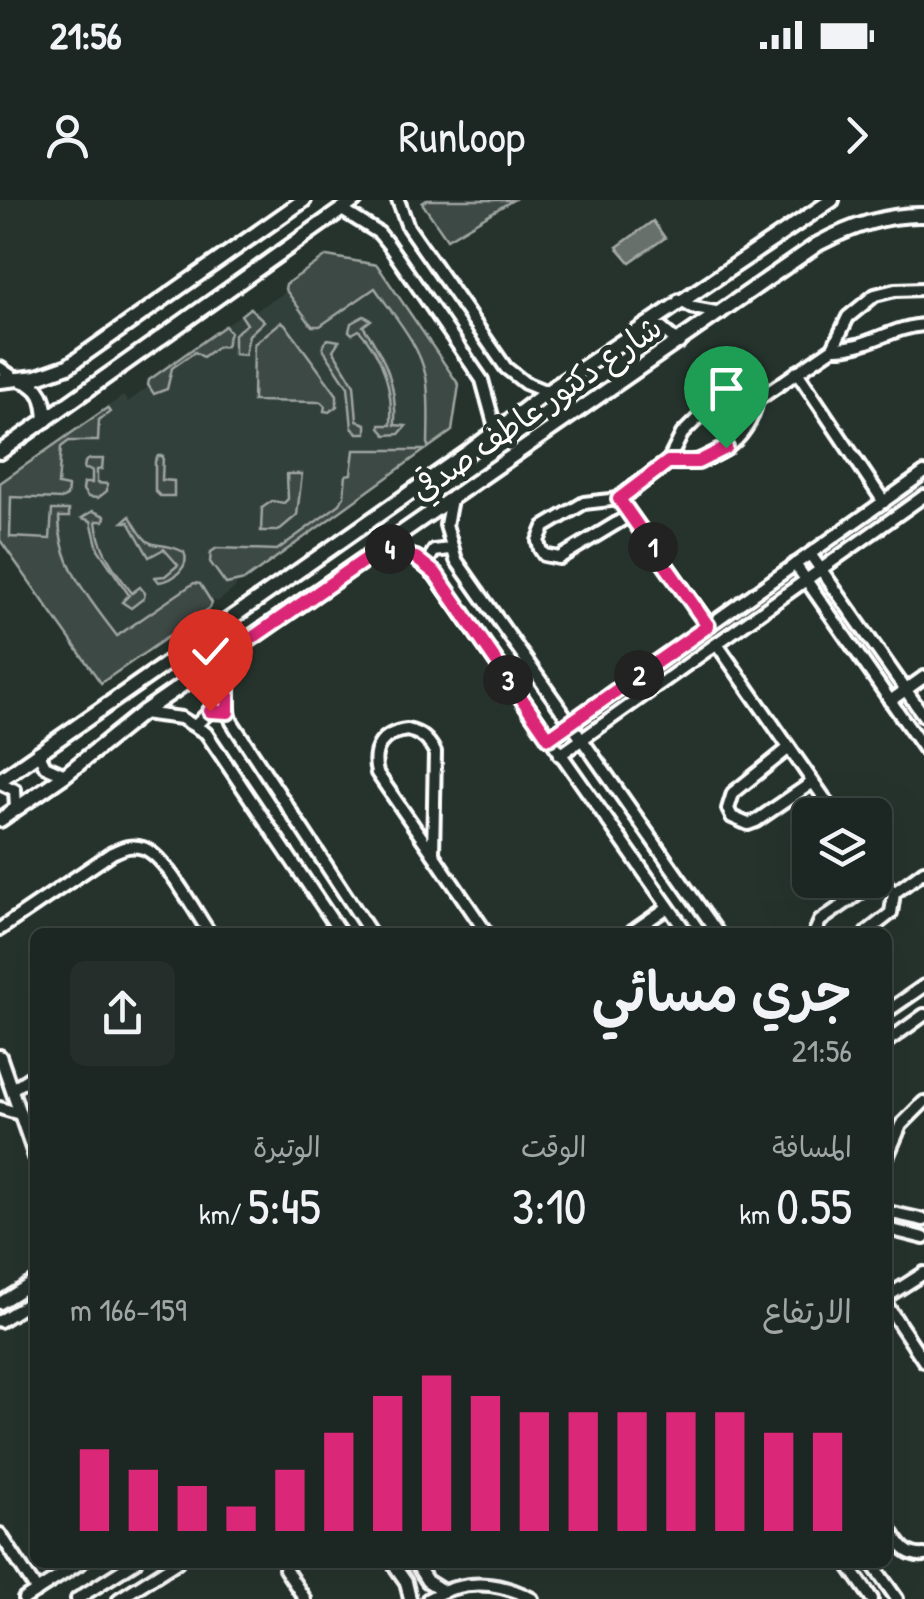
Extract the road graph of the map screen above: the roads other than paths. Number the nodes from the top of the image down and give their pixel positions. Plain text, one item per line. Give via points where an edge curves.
1 (304, 200) edge
2 (355, 200) edge
3 (398, 200) edge
4 (832, 200) edge
5 (342, 210) junction
6 (924, 215) edge
7 (924, 289) edge
8 (680, 300) junction
9 (722, 313) junction
10 (924, 325) edge
11 (640, 329) junction
12 (679, 344) junction
13 (833, 348) junction
14 (0, 368) edge
15 (797, 372) junction
16 (16, 380) junction
17 (0, 381) edge
18 (547, 392) junction
19 (757, 400) junction
20 (46, 420) junction
21 (496, 431) junction
22 (0, 452) edge
23 (668, 462) junction
24 (924, 473) edge
25 (924, 496) edge
26 (619, 499) junction
27 (451, 500) junction
28 (884, 502) junction
29 (630, 515) junction
30 (382, 548) junction
31 (450, 549) junction
32 (810, 554) junction
33 (426, 564) junction
34 (795, 564) junction
35 (820, 570) junction
36 (806, 580) junction
37 (708, 626) junction
38 (716, 644) junction
39 (242, 645) junction
40 (924, 677) edge
41 (906, 690) junction
42 (890, 701) junction
43 (922, 708) edge
44 (228, 712) junction
45 (142, 713) junction
46 (902, 717) junction
47 (570, 723) junction
48 (196, 725) junction
49 (549, 738) junction
50 (582, 740) junction
51 (789, 748) junction
52 (924, 749) edge
53 (38, 752) junction
54 (560, 755) junction
55 (65, 775) junction
56 (0, 781) edge
57 (813, 782) junction
58 (824, 798) edge
59 (16, 807) junction
60 (0, 820) edge
61 (433, 854) junction
62 (924, 871) edge
63 (892, 892) edge
64 (894, 894) junction
65 (849, 898) edge
66 (668, 907) junction
67 (206, 928) edge
68 (337, 928) edge
69 (367, 928) edge
70 (483, 928) edge
71 (638, 928) edge
72 (683, 928) edge
73 (714, 928) edge
74 (817, 928) edge
75 (873, 928) edge
76 (0, 929) edge
77 (924, 986) edge
78 (892, 1009) edge
79 (924, 1015) edge
80 (892, 1038) edge
81 (0, 1056) edge
82 (30, 1076) edge
83 (7, 1086) edge
84 (924, 1102) edge
85 (0, 1108) edge
86 (20, 1114) junction
87 (30, 1143) edge
88 (892, 1146) edge
89 (892, 1213) edge
90 (924, 1220) edge
91 (892, 1230) edge
92 (924, 1238) edge
93 (924, 1273) edge
94 (30, 1284) edge
95 (892, 1293) edge
96 (30, 1302) edge
97 (0, 1303) edge
98 (892, 1313) edge
99 (0, 1321) edge
100 (924, 1361) edge
101 (892, 1532) edge
102 (0, 1534) edge
103 (924, 1554) edge
104 (73, 1568) edge
105 (125, 1568) edge
106 (167, 1568) edge
107 (396, 1568) edge
108 (418, 1568) edge
109 (850, 1568) edge
110 (875, 1568) edge
111 (285, 1569) dead end
112 (443, 1590) junction
113 (37, 1591) junction
114 (24, 1599) edge
115 (77, 1599) edge
116 (119, 1599) edge
117 (306, 1599) edge
118 (410, 1599) edge
119 (428, 1599) edge
120 (532, 1599) edge
121 (872, 1599) edge
122 (897, 1599) edge

1 - 16 street via 68,366
2 - 5 street
3 - 18 street via 408,227 506,368
4 - 8 street, شارع دكتور عاطف صدقي
5 - 20 street
5 - 21 street via 380,233 399,259 482,380
6 - 9 street, شارع دكتور عاطف صدقي via 841,232
7 - 13 street via 875,295 848,317
8 - 9 street
8 - 11 street, شارع دكتور عاطف صدقي
9 - 12 street, شارع دكتور عاطف صدقي
10 - 13 street via 862,346
11 - 12 street via 661,328
11 - 18 street, شارع دكتور عاطف صدقي
12 - 27 street, شارع دكتور عاطف صدقي
13 - 15 street
14 - 16 street
15 - 19 street
15 - 28 street
16 - 17 street
16 - 20 street via 42,396
18 - 21 street, شارع دكتور عاطف صدقي
19 - 23 street via 730,400 703,412
19 - 23 street via 748,428 726,448 698,462
20 - 22 street
21 - 53 street, شارع دكتور عاطف صدقي
23 - 26 street
24 - 28 street
25 - 35 street
26 - 29 street
26 - 29 street via 575,506 544,526 544,555 559,558
27 - 30 street, شارع دكتور عاطف صدقي
27 - 31 street
28 - 32 street
29 - 37 street
30 - 33 street
30 - 39 street, شارع دكتور عاطف صدقي
31 - 33 street via 434,550
31 - 47 street
32 - 34 street
32 - 35 street
33 - 49 street
34 - 36 street
34 - 37 street
35 - 36 street
35 - 41 street
36 - 38 street
36 - 42 street
37 - 47 street
38 - 50 street
38 - 51 street
39 - 44 street via 228,678
39 - 45 street, شارع دكتور عاطف صدقي
40 - 41 street
41 - 42 street
41 - 43 street
42 - 46 street
43 - 46 street
44 - 48 street via 210,711
44 - 69 street
45 - 48 street
45 - 55 street, شارع دكتور عاطف صدقي
46 - 52 street
47 - 49 street
47 - 50 street
48 - 68 street
49 - 54 street
50 - 54 street
50 - 73 street
51 - 57 street
51 - 57 street via 733,792 732,817 756,821
53 - 55 street via 45,766
53 - 56 street, شارع دكتور عاطف صدقي
54 - 66 street
55 - 59 street, شارع دكتور عاطف صدقي
56 - 59 street via 15,790
57 - 58 street
59 - 60 street, شارع دكتور عاطف صدقي
61 - 61 street via 377,774 376,749 394,732 419,733 435,752
61 - 70 street
62 - 64 street
63 - 64 street
64 - 75 street via 891,913
65 - 74 street
66 - 71 street
66 - 72 street
67 - 76 street via 162,864 140,846 112,854
77 - 78 street
79 - 80 street
81 - 83 street
82 - 83 street
83 - 86 street
84 - 88 street
85 - 86 street
86 - 87 street
89 - 90 street
91 - 92 street
93 - 95 street
94 - 97 street
96 - 99 street
98 - 100 street
101 - 103 street via 904,1550
102 - 113 street
104 - 113 street
105 - 115 street
106 - 116 street
107 - 118 street
108 - 112 street
109 - 121 street
110 - 122 street
111 - 117 street
112 - 119 street
112 - 120 street via 488,1584
113 - 114 street

